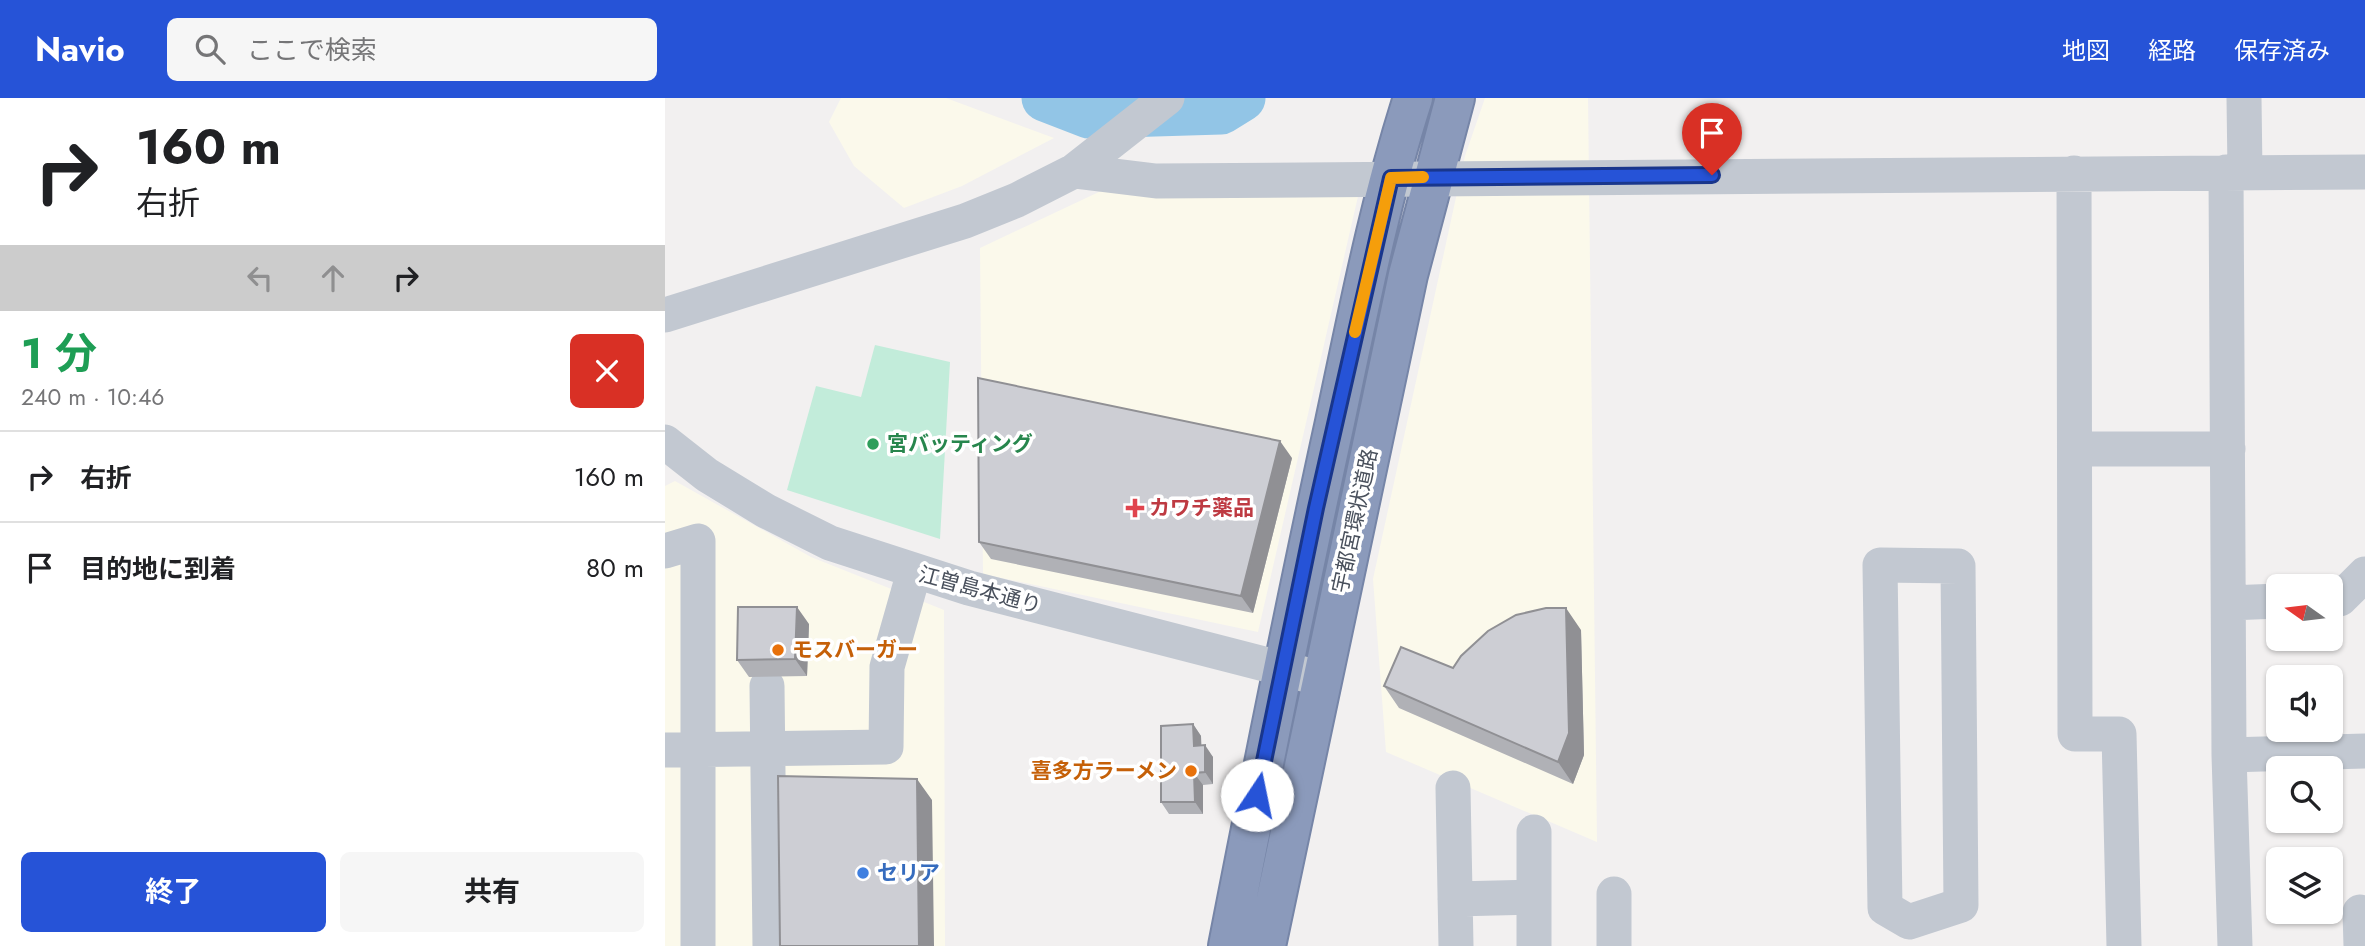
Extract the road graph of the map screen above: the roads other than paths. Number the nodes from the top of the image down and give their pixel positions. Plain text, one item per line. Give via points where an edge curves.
1 (1167, 98) edge
2 (1413, 98) edge
3 (1455, 98) edge
4 (2245, 98) edge
5 (1074, 171) junction
6 (2236, 172) junction
7 (2365, 172) edge
8 (2074, 173) junction
9 (1433, 177) junction
10 (1391, 178) junction
11 (665, 315) edge
12 (665, 442) edge
13 (2075, 449) junction
14 (2228, 449) junction
15 (665, 551) edge
16 (914, 572) junction
17 (2365, 574) edge
18 (2343, 596) edge
19 (2266, 602) edge
20 (2229, 603) junction
21 (1283, 669) junction
22 (1321, 678) junction
23 (767, 685) dead end
24 (767, 748) junction
25 (681, 750) edge
26 (2365, 751) edge
27 (2229, 755) junction
28 (1453, 788) dead end
29 (1534, 832) dead end
30 (1613, 894) dead end
31 (1534, 897) junction
32 (1455, 899) junction
33 (2360, 912) dead end
34 (1909, 934) edge
35 (698, 946) edge
36 (770, 946) edge
37 (1228, 946) edge
38 (1266, 946) edge
39 (1456, 946) edge
40 (1534, 946) edge
41 (1614, 946) edge
42 (2125, 946) edge
43 (2235, 946) edge
44 (2361, 946) edge

1 - 5 street
2 - 10 highway, 宇都宮環状道路
3 - 9 highway, 宇都宮環状道路
4 - 6 street
5 - 10 street via 1156,181
5 - 11 street via 965,221
6 - 7 street
6 - 8 street
6 - 14 street
8 - 9 street
8 - 13 street
9 - 10 street
9 - 22 highway, 宇都宮環状道路
10 - 21 highway, 宇都宮環状道路
12 - 16 street, 江曽島本通り via 766,511 830,543
13 - 14 street
13 - 42 street via 2075,734 2119,734
14 - 20 street
15 - 25 street via 698,541
16 - 21 street, 江曽島本通り
16 - 24 street via 887,667 886,747
17 - 18 street
19 - 20 street
20 - 27 street
21 - 22 street, 江曽島本通り
21 - 37 highway, 宇都宮環状道路
22 - 38 highway, 宇都宮環状道路
23 - 24 street
24 - 25 street
24 - 36 street
25 - 35 street
26 - 27 street
27 - 43 street
28 - 32 street
29 - 31 street
30 - 41 street
31 - 32 street
31 - 40 street
32 - 39 street
33 - 44 street
34 - 34 street via 1885,908 1880,565 1958,566 1961,905

